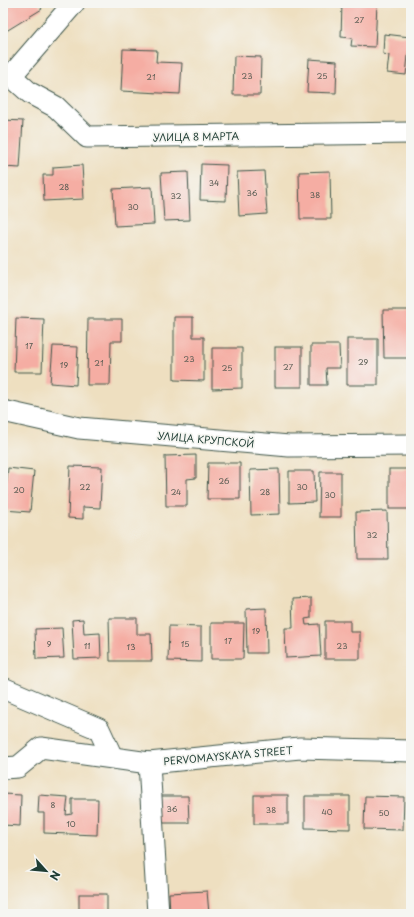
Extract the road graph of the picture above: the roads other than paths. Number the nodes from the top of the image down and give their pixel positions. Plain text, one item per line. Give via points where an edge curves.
1 (74, 3) edge
2 (7, 76) edge
3 (411, 133) edge
4 (3, 411) edge
5 (411, 445) edge
6 (3, 688) edge
7 (411, 750) edge
8 (112, 757) junction
9 (149, 762) junction
10 (3, 768) edge
11 (158, 914) edge

1 - 2 street
2 - 3 street, УЛИЦА 8 МАРТА via 56,107 87,137
4 - 5 street, УЛИЦА КРУПСКОЙ via 79,428 289,446
6 - 8 street via 99,730
7 - 9 street, PERVOMAYSKAYA STREET via 300,748
8 - 9 street
8 - 10 street via 41,748 18,767
9 - 11 street, PERVOMAYSKAYA STREET

